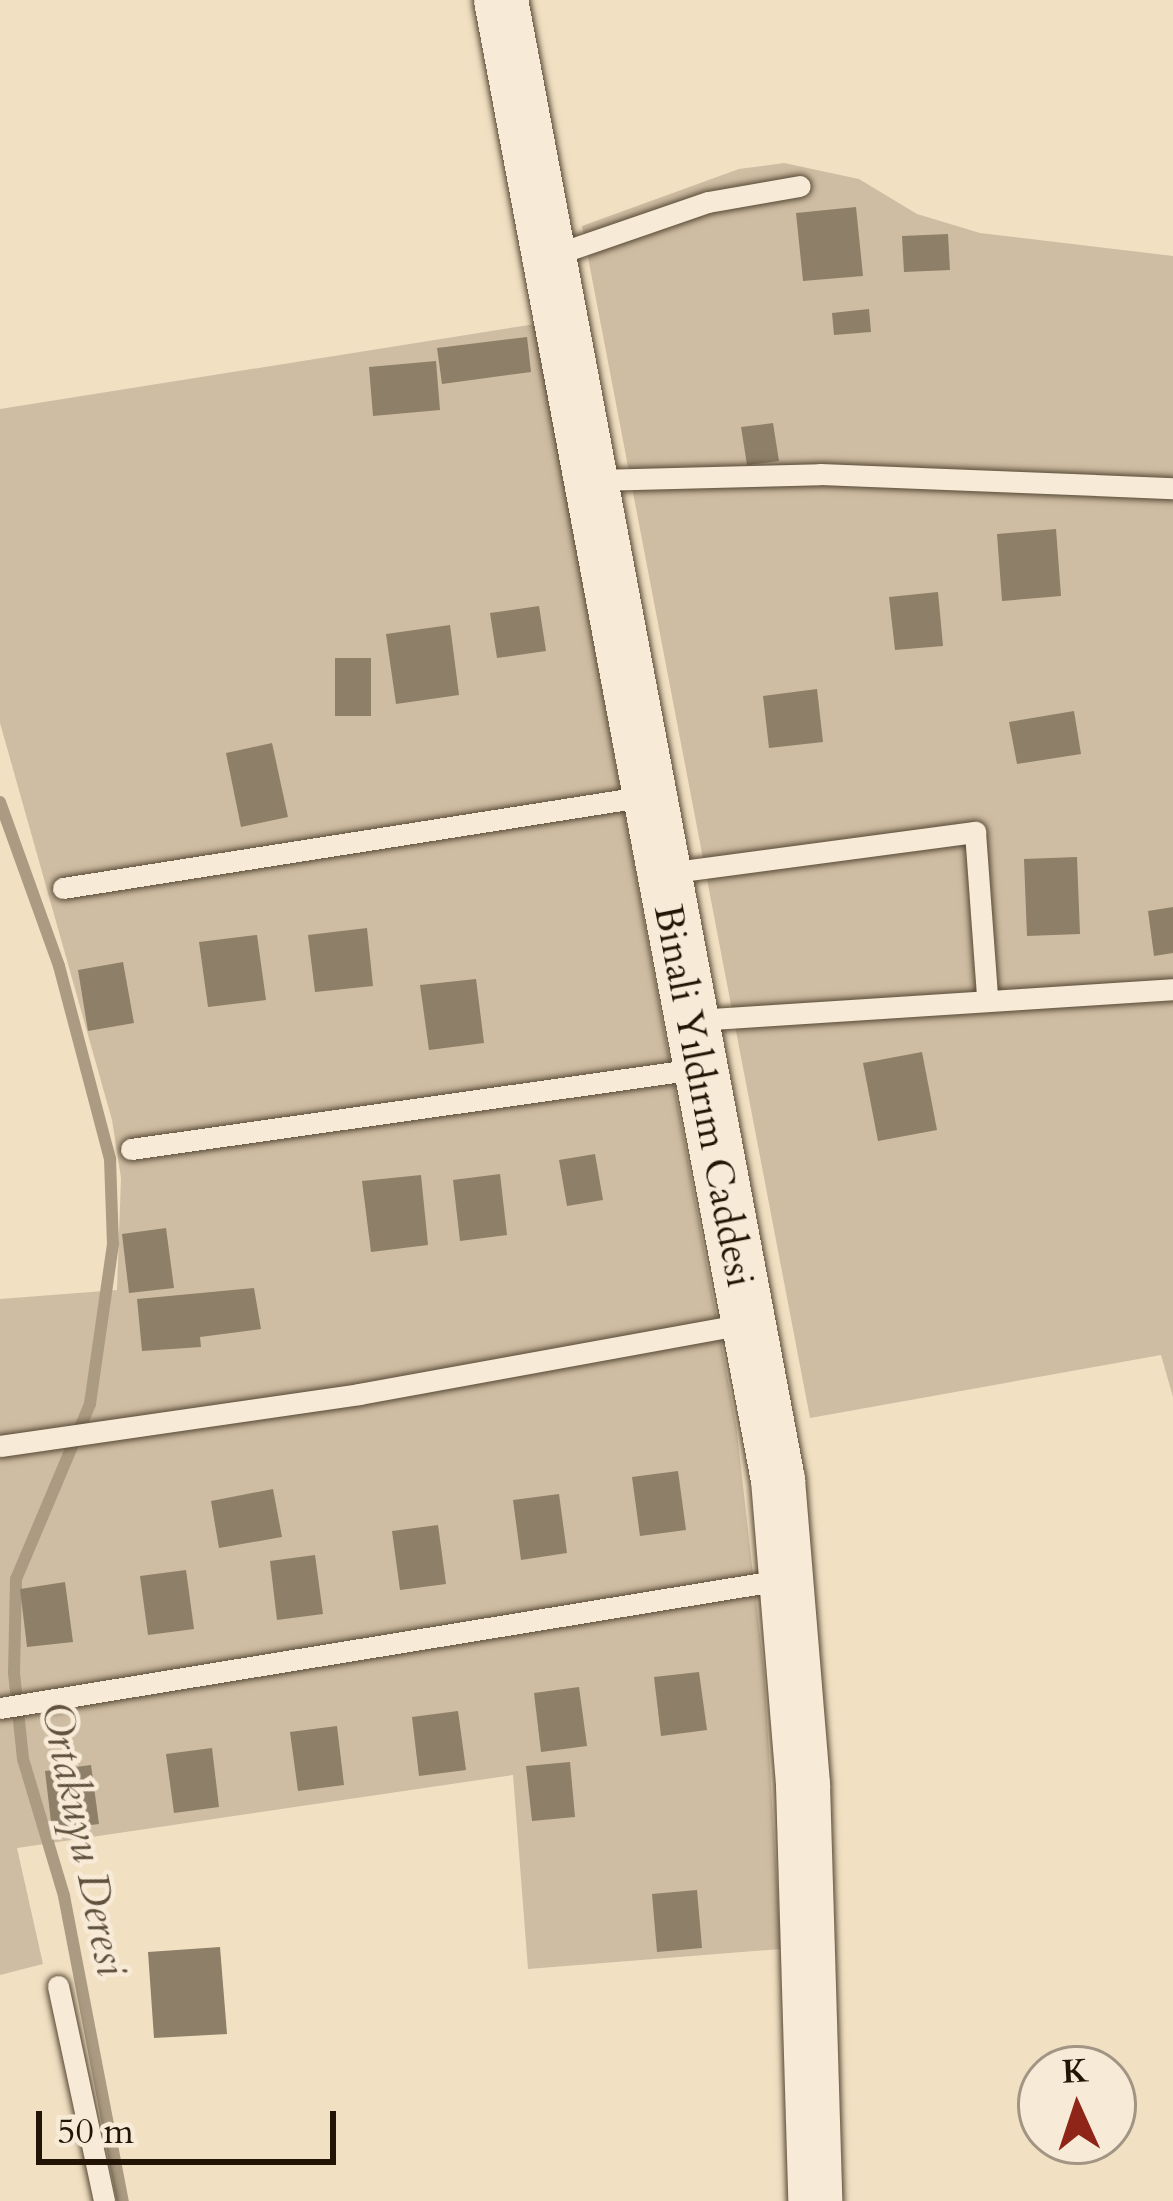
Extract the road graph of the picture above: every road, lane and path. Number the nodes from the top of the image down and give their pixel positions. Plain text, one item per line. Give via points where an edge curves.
1 (501, 0) edge
2 (800, 186) dead end
3 (554, 255) junction
4 (596, 480) junction
5 (1173, 488) edge
6 (647, 796) junction
7 (660, 874) junction
8 (63, 888) dead end
9 (1173, 989) edge
10 (987, 997) junction
11 (692, 1044) junction
12 (131, 1148) dead end
13 (746, 1323) junction
14 (0, 1446) edge
15 (790, 1579) junction
16 (0, 1708) edge
17 (58, 1986) dead end
18 (104, 2201) edge
19 (815, 2201) edge

1 - 3 street, Binali Yıldırım Caddesi
2 - 3 lane via 708,202
3 - 4 street, Binali Yıldırım Caddesi
4 - 5 lane via 820,474
4 - 6 street, Binali Yıldırım Caddesi
6 - 7 street, Binali Yıldırım Caddesi
6 - 8 lane
7 - 10 lane via 975,832
7 - 11 street, Binali Yıldırım Caddesi
9 - 10 lane
10 - 11 lane
11 - 12 lane
11 - 13 street, Binali Yıldırım Caddesi
13 - 14 lane via 359,1394
13 - 15 street, Binali Yıldırım Caddesi
15 - 16 lane
15 - 19 street, Binali Yıldırım Caddesi
17 - 18 lane

